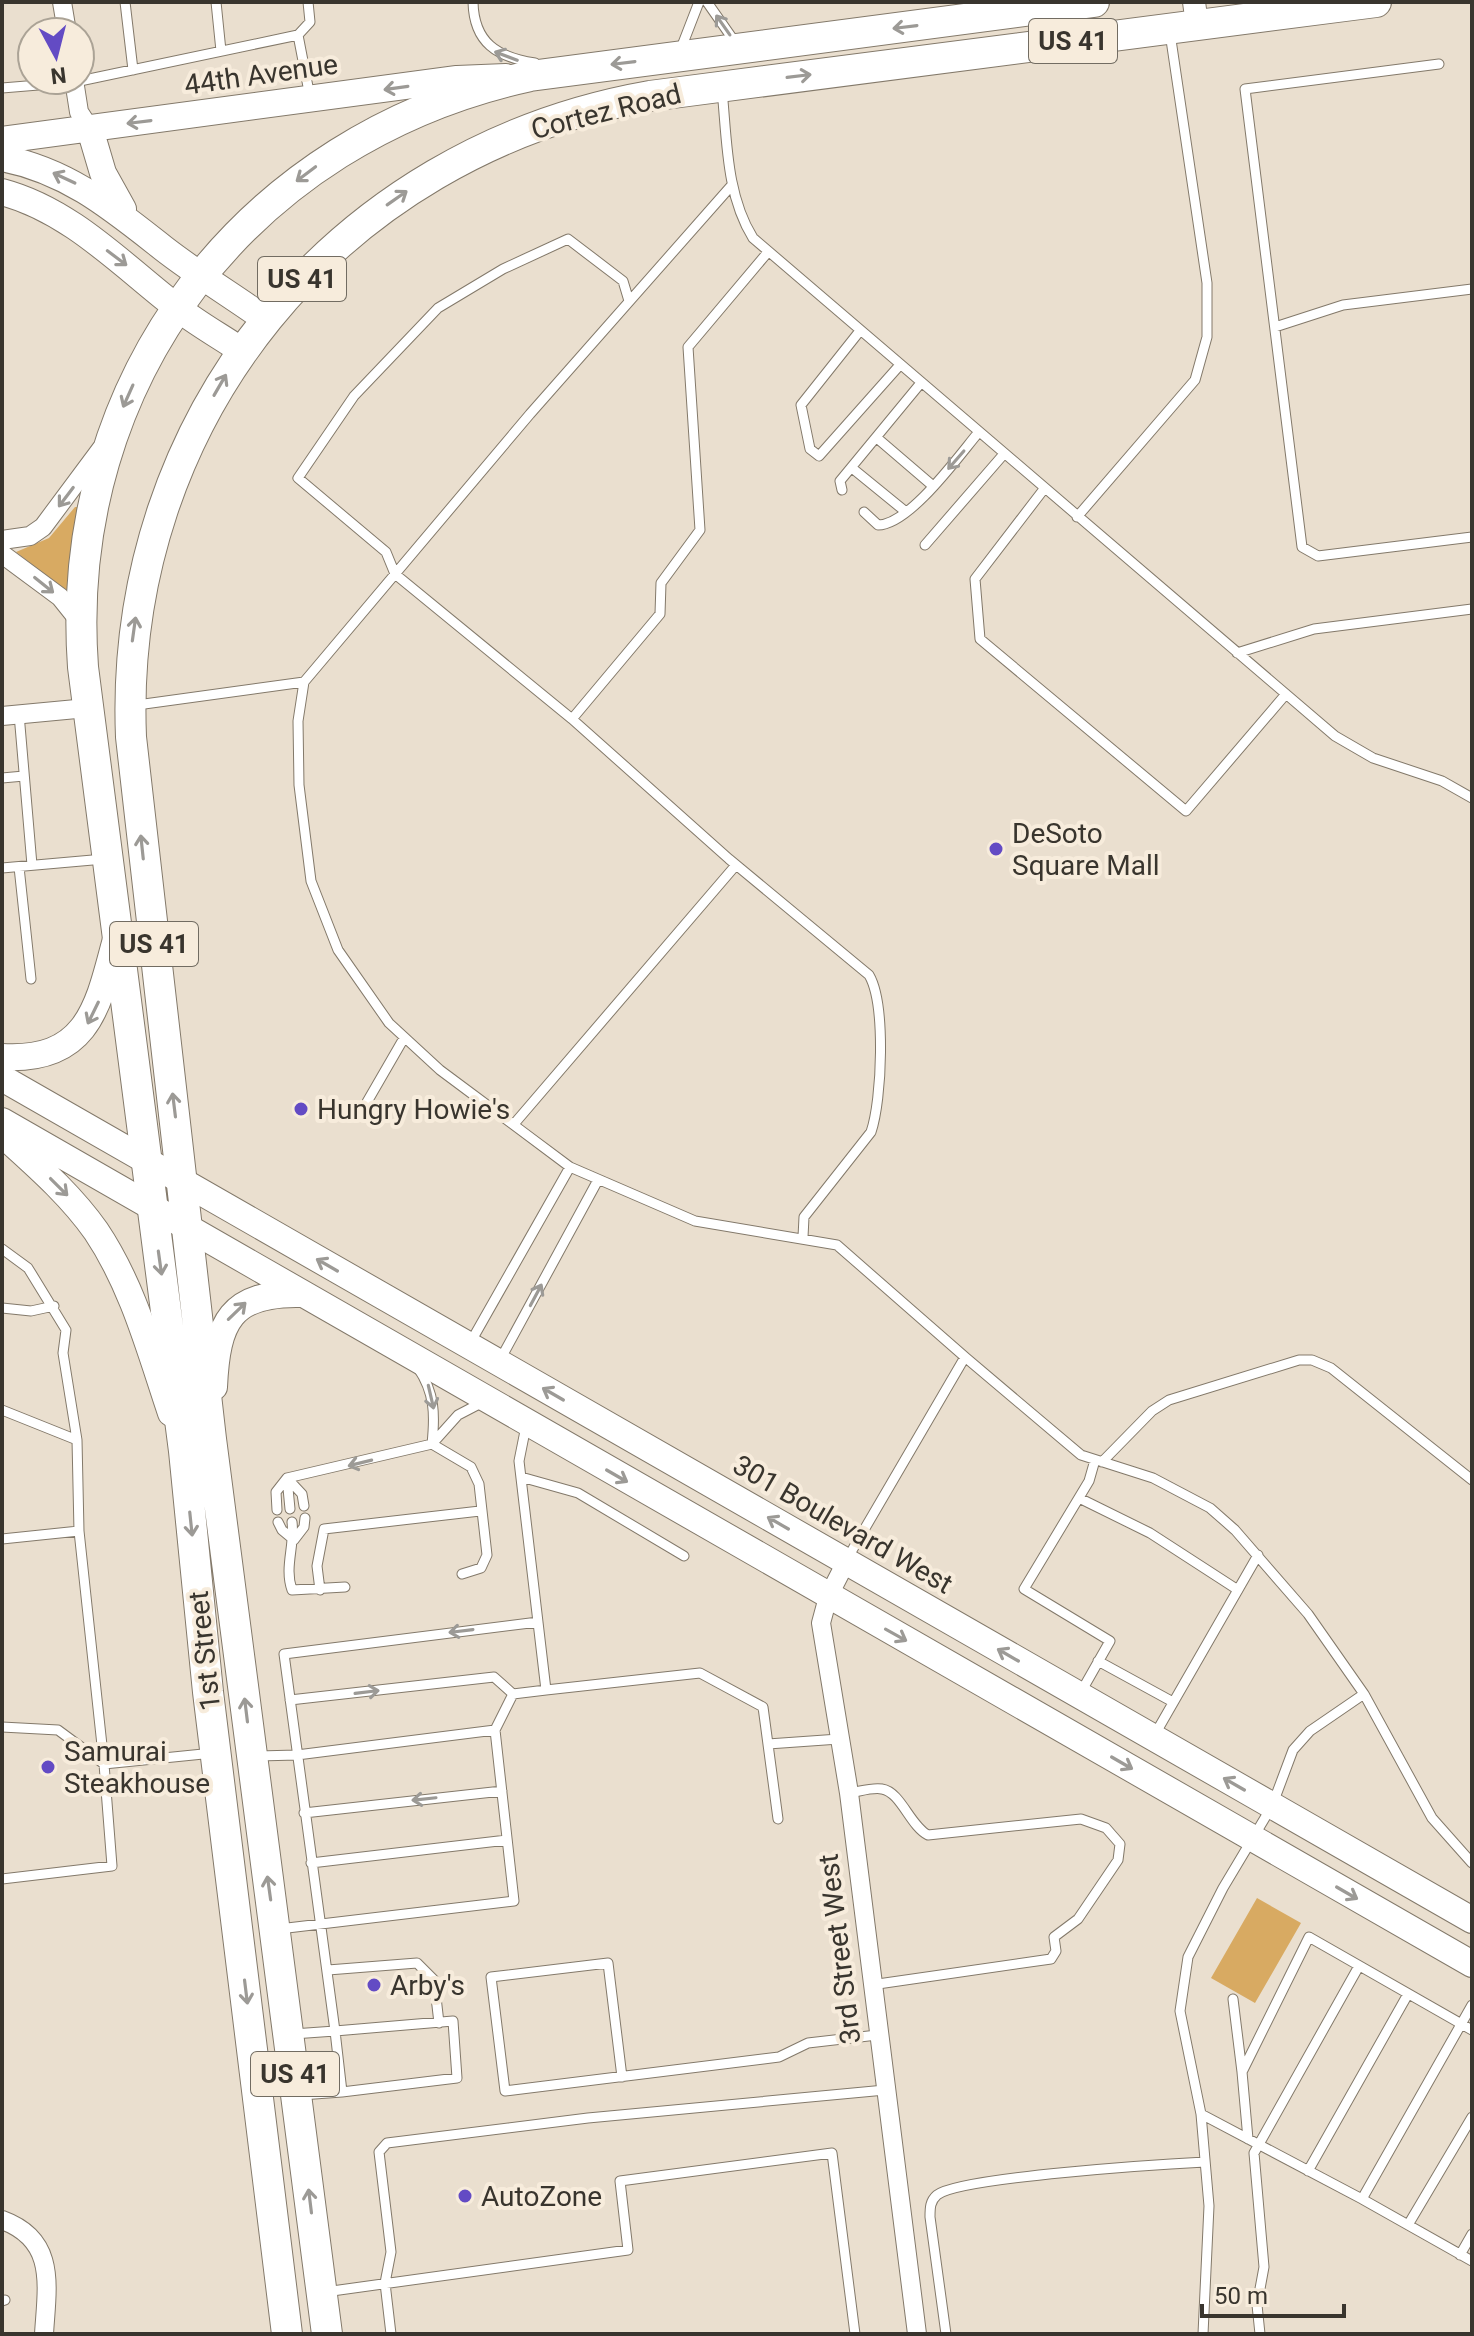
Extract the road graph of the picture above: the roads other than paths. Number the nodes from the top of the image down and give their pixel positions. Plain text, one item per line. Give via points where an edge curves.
1 (125, 2) edge
2 (216, 2) edge
3 (308, 2) edge
4 (473, 2) edge
5 (699, 2) edge
6 (707, 2) edge
7 (1094, 2) edge
8 (1376, 2) edge
9 (1010, 7) edge
10 (1187, 18) edge
11 (298, 35) junction
12 (739, 48) junction
13 (221, 51) junction
14 (678, 56) junction
15 (1439, 64) dead end
16 (574, 69) junction
17 (133, 70) junction
18 (530, 76) junction
19 (96, 77) edge
20 (722, 86) junction
21 (77, 96) edge
22 (310, 100) junction
23 (90, 129) junction
24 (2, 140) edge
25 (2, 158) edge
26 (732, 185) junction
27 (2, 192) edge
28 (131, 221) junction
29 (768, 252) junction
30 (201, 273) junction
31 (1472, 289) edge
32 (629, 301) junction
33 (177, 307) junction
34 (265, 319) junction
35 (1275, 327) junction
36 (859, 332) junction
37 (242, 351) junction
38 (899, 366) junction
39 (920, 384) junction
40 (978, 433) junction
41 (112, 434) junction
42 (877, 438) junction
43 (1003, 455) junction
44 (852, 468) junction
45 (933, 486) junction
46 (1044, 489) junction
47 (842, 490) dead end
48 (864, 512) dead end
49 (906, 512) junction
50 (1077, 517) junction
51 (1472, 537) edge
52 (2, 540) edge
53 (925, 545) dead end
54 (2, 554) edge
55 (395, 574) junction
56 (1472, 609) edge
57 (80, 622) junction
58 (1237, 653) junction
59 (304, 682) junction
60 (1286, 694) junction
61 (129, 707) junction
62 (87, 708) junction
63 (7, 712) edge
64 (572, 719) junction
65 (24, 776) junction
66 (2, 778) edge
67 (1472, 798) edge
68 (107, 858) junction
69 (32, 865) junction
70 (736, 865) junction
71 (19, 867) junction
72 (2, 868) edge
73 (116, 939) junction
74 (31, 979) dead end
75 (404, 1038) junction
76 (2, 1057) edge
77 (2, 1078) edge
78 (367, 1102) dead end
79 (2, 1121) edge
80 (514, 1124) junction
81 (2, 1134) edge
82 (144, 1158) junction
83 (570, 1167) junction
84 (598, 1180) junction
85 (183, 1182) junction
86 (152, 1206) junction
87 (187, 1226) junction
88 (803, 1237) junction
89 (2, 1249) edge
90 (302, 1294) junction
91 (54, 1306) junction
92 (2, 1308) edge
93 (468, 1346) junction
94 (409, 1356) junction
95 (965, 1357) junction
96 (499, 1363) junction
97 (486, 1400) junction
98 (2, 1410) edge
99 (527, 1424) junction
100 (211, 1439) junction
101 (77, 1440) junction
102 (432, 1444) junction
103 (184, 1451) junction
104 (1099, 1461) junction
105 (521, 1477) junction
106 (287, 1478) junction
107 (1472, 1480) edge
108 (1079, 1498) junction
109 (304, 1506) dead end
110 (290, 1509) dead end
111 (277, 1510) dead end
112 (480, 1511) junction
113 (305, 1518) dead end
114 (278, 1522) dead end
115 (292, 1522) dead end
116 (79, 1531) junction
117 (2, 1539) edge
118 (294, 1540) junction
119 (1258, 1555) junction
120 (684, 1556) dead end
121 (846, 1562) junction
122 (462, 1574) dead end
123 (345, 1587) dead end
124 (320, 1590) junction
125 (1238, 1590) junction
126 (828, 1597) junction
127 (538, 1622) junction
128 (1098, 1661) junction
129 (546, 1690) junction
130 (513, 1694) junction
131 (1364, 1694) junction
132 (1080, 1695) junction
133 (290, 1700) junction
134 (1173, 1702) junction
135 (2, 1727) edge
136 (495, 1730) junction
137 (1154, 1737) junction
138 (839, 1739) junction
139 (768, 1744) junction
140 (216, 1753) junction
141 (297, 1755) junction
142 (251, 1756) junction
143 (104, 1764) junction
144 (502, 1791) junction
145 (849, 1793) junction
146 (1272, 1806) junction
147 (304, 1813) junction
148 (778, 1819) dead end
149 (1253, 1838) junction
150 (507, 1840) junction
151 (311, 1863) junction
152 (1472, 1863) edge
153 (2, 1879) edge
154 (1472, 1920) edge
155 (319, 1925) junction
156 (274, 1930) junction
157 (1472, 1964) edge
158 (1359, 1966) junction
159 (328, 1970) junction
160 (871, 1985) junction
161 (1408, 1994) junction
162 (1233, 1999) dead end
163 (1472, 2005) edge
164 (439, 2023) junction
165 (1461, 2024) junction
166 (1472, 2030) edge
167 (335, 2031) junction
168 (290, 2034) junction
169 (877, 2035) junction
170 (1242, 2072) junction
171 (622, 2077) junction
172 (885, 2090) junction
173 (342, 2092) junction
174 (298, 2095) junction
175 (1201, 2114) junction
176 (1472, 2117) edge
177 (1253, 2142) junction
178 (266, 2157) junction
179 (1205, 2162) junction
180 (1308, 2171) junction
181 (1362, 2199) junction
182 (2, 2220) edge
183 (1408, 2225) junction
184 (1472, 2234) edge
185 (1460, 2255) junction
186 (1472, 2261) edge
187 (385, 2283) junction
188 (321, 2292) junction
189 (44, 2334) edge
190 (287, 2334) edge
191 (307, 2334) edge
192 (327, 2334) edge
193 (391, 2334) edge
194 (855, 2334) edge
195 (917, 2334) edge
196 (946, 2334) edge
197 (1203, 2334) edge
198 (1260, 2334) edge

1 - 17 lane
2 - 13 lane
3 - 11 lane via 310,22
16 -> 4 lane via 496,52 479,34
5 - 14 lane
12 -> 6 lane
7 - 9 main road, Cortez Road / US 41
8 - 10 main road, Cortez Road / US 41
9 -> 12 main road, Cortez Road / US 41
20 -> 10 main road, Cortez Road / US 41
10 - 50 lane via 1207,283 1204,358 1195,380
11 - 13 lane
11 - 22 lane
12 - 14 main road, Cortez Road / US 41
13 - 17 lane
14 -> 16 main road, Cortez Road / US 41
15 - 35 lane via 1245,89
16 - 18 main road, Cortez Road / US 41
17 - 19 lane
18 -> 22 main road, 44th Avenue via 457,79
18 -> 30 main road, Cortez Road / US 41 via 447,99 352,143 273,200
20 - 26 lane
34 -> 20 main road, Cortez Road / US 41 via 370,218 477,151 584,110
21 - 23 street
22 -> 23 main road, 44th Avenue
23 - 24 main road, 44th Avenue
23 - 28 main road via 103,173
28 -> 25 main road via 59,175
26 - 29 lane via 744,224
26 - 32 lane
27 -> 33 main road via 38,204 70,223
28 - 30 main road
29 - 36 lane
29 - 64 lane via 688,347 700,530 661,583 660,614
30 - 33 main road, Cortez Road / US 41
30 - 34 main road
31 - 35 lane via 1343,305
32 - 55 lane
32 - 55 lane via 623,281 568,239 438,308 354,396 298,478 386,552
33 - 37 main road
33 -> 41 main road, Cortez Road / US 41 via 144,361
34 - 37 main road, Cortez Road / US 41
35 - 51 lane via 1302,547 1318,556
36 - 38 lane
36 - 38 lane via 801,405 810,449 819,456
61 -> 37 main road, Cortez Road / US 41 via 138,605 158,521 197,425
38 - 39 lane
39 - 40 lane
39 - 42 lane
40 - 43 lane
40 -> 45 lane
41 -> 52 street via 43,527 30,536
41 - 57 main road, Cortez Road / US 41 via 88,527
42 - 44 lane
42 - 45 lane
43 - 46 lane
43 - 53 lane
44 - 47 lane via 838,483
44 - 49 lane
45 - 49 lane
46 - 50 lane
46 - 60 lane via 975,579 980,639 1186,811
48 - 49 lane via 884,525
50 - 58 lane
54 -> 57 street via 60,597
55 - 59 lane
55 - 64 lane
56 - 58 lane via 1314,629
57 - 62 main road, US 41
58 - 60 lane
59 - 61 lane
59 - 75 lane via 298,721 299,785 314,890 353,974
60 - 67 lane via 1335,736 1373,758 1442,781
85 -> 61 main road, US 41
62 - 63 street
62 - 68 main road, US 41
63 - 65 lane
64 - 70 lane
65 - 66 lane
65 - 69 lane
68 - 69 lane
68 - 73 main road, US 41
69 - 71 lane
70 - 80 lane
70 - 88 lane via 863,969 876,991 875,1120 804,1217
71 - 72 lane
71 - 74 lane
73 -> 76 main road via 98,1004 81,1033 47,1054
73 - 82 main road, US 41
75 - 78 lane
75 - 80 lane
77 - 82 main road, 301 Boulevard West
79 - 86 main road
80 - 83 lane
81 -> 103 main road via 75,1205 114,1262
82 - 85 main road, 301 Boulevard West
82 - 86 main road, 1st Street / US 41
83 - 84 lane
83 - 93 lane
84 - 88 lane via 695,1221
96 -> 84 lane
85 - 87 main road, 1st Street / US 41
93 -> 85 main road, 301 Boulevard West
86 - 87 main road
86 -> 103 main road, 1st Street / US 41
87 - 90 main road
87 - 100 main road, 1st Street / US 41
88 - 95 lane via 826,1240 848,1253
89 - 91 lane via 28,1268
90 - 94 main road
100 -> 90 main road via 216,1353 225,1324 256,1298
91 - 92 lane via 31,1311
91 - 101 lane via 66,1330 63,1353
93 - 96 main road, 301 Boulevard West
94 - 97 main road
94 -> 102 lane via 430,1386
95 - 104 lane via 1071,1448
95 - 121 lane
121 -> 96 main road, 301 Boulevard West
97 - 99 main road
97 - 102 lane via 458,1415
98 - 101 lane
99 - 105 lane
99 -> 126 main road
142 -> 100 main road, 1st Street / US 41
101 - 116 lane
102 -> 106 lane
102 - 112 lane via 471,1467 479,1484
103 -> 140 main road, 1st Street / US 41
104 - 107 lane via 1169,1400 1312,1360 1331,1368
104 - 108 lane
104 - 119 lane via 1181,1491 1210,1508
105 - 120 lane via 578,1493
105 - 127 lane
106 - 109 lane via 302,1494
106 - 110 lane
106 - 111 lane via 276,1492
108 - 125 lane via 1150,1533
108 - 128 lane via 1024,1589 1110,1641
112 - 122 lane via 487,1555 481,1568
112 - 124 lane via 324,1529 317,1566
113 - 118 lane
114 - 118 lane
115 - 118 lane
116 - 117 lane
116 - 143 lane
118 - 124 lane via 287,1575 292,1590
119 - 125 lane
119 - 131 lane
121 - 126 street, 3rd Street West
132 -> 121 main road, 301 Boulevard West
123 - 124 lane
125 - 134 lane
126 - 138 street, 3rd Street West via 821,1623
126 -> 149 main road
127 - 129 lane
127 -> 133 lane via 284,1654
128 - 132 lane
128 - 134 lane
129 - 130 lane
129 - 139 lane via 700,1673 763,1707
133 -> 130 lane via 494,1677
130 - 136 lane
131 - 146 lane via 1300,1741
131 - 152 lane via 1432,1818
132 - 137 main road, 301 Boulevard West
133 - 141 lane
134 - 137 lane
135 - 143 lane via 58,1730
136 - 141 lane
136 - 144 lane
146 -> 137 main road, 301 Boulevard West
138 - 139 lane
138 - 145 street, 3rd Street West
139 - 148 lane
140 - 143 lane
140 -> 178 main road, 1st Street / US 41
141 - 142 lane
141 - 147 lane
156 -> 142 main road, 1st Street / US 41
143 - 153 lane via 112,1866
144 -> 147 lane
144 - 150 lane
145 - 160 street, 3rd Street West
145 - 160 lane via 881,1788 890,1792 918,1830 928,1835 1081,1819 1106,1828 1120,1844 1118,1860 1078,1919 1054,1937 1051,1959
146 - 149 lane
146 - 154 main road, 301 Boulevard West
147 - 151 lane
149 -> 157 main road
149 - 175 lane via 1188,1957 1180,2011
150 - 151 lane
150 - 155 lane via 514,1901
151 - 155 lane
155 - 156 lane
155 - 159 lane
156 - 168 main road, 1st Street / US 41
158 - 161 lane
158 - 170 lane via 1309,1937
158 - 177 lane
159 - 164 lane via 417,1963 434,1980
159 - 167 lane
160 - 169 street, 3rd Street West
161 - 165 lane
161 - 180 lane
162 - 170 lane
163 - 165 lane
164 - 167 lane
164 - 173 lane via 453,2021 457,2078
165 - 166 lane
165 - 181 lane
167 - 168 lane
167 - 173 lane
168 - 174 main road, 1st Street / US 41
169 - 171 lane via 808,2043 779,2057
169 - 172 street, 3rd Street West
170 - 177 lane
171 - 171 lane via 505,2091 491,1977 608,1963
172 - 187 lane via 387,2143 379,2152 391,2252
172 - 195 street, 3rd Street West
173 - 174 lane
188 -> 174 main road, 1st Street / US 41
175 - 177 lane
175 - 179 lane
176 - 183 lane
177 - 180 lane
177 - 198 lane via 1264,2267 1257,2305
178 - 190 main road, 1st Street / US 41
178 - 191 main road via 291,2215
179 - 196 lane via 1012,2180 937,2195 930,2217
179 - 197 lane via 1209,2206
180 - 181 lane
181 - 183 lane
182 - 189 street via 22,2229 42,2251 48,2284
183 - 185 lane
184 - 185 lane
185 - 186 lane
187 - 188 lane
187 - 193 lane
187 - 194 lane via 628,2250 620,2181 832,2153
188 - 192 main road, 1st Street / US 41

